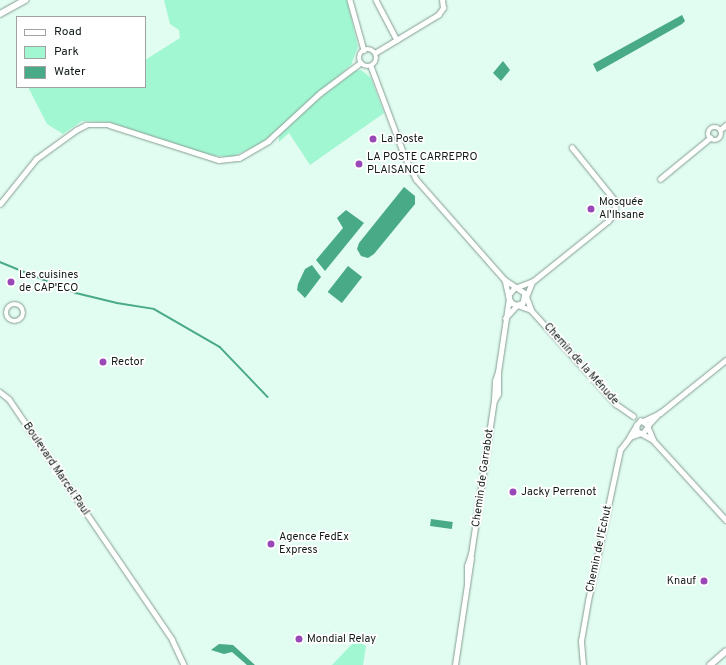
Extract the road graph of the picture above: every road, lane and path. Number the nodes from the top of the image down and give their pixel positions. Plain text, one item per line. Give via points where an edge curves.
1 (25, 0) edge
2 (350, 0) edge
3 (376, 0) edge
4 (442, 0) edge
5 (0, 14) edge
6 (397, 40) junction
7 (364, 50) junction
8 (375, 53) junction
9 (360, 63) junction
10 (371, 66) junction
11 (726, 125) edge
12 (720, 130) junction
13 (710, 138) junction
14 (572, 148) dead end
15 (660, 178) dead end
16 (0, 204) edge
17 (505, 280) junction
18 (532, 282) junction
19 (517, 288) junction
20 (509, 297) junction
21 (526, 297) junction
22 (518, 305) junction
23 (531, 310) junction
24 (6, 316) junction
25 (0, 318) edge
26 (506, 318) junction
27 (726, 360) edge
28 (0, 392) edge
29 (660, 413) junction
30 (632, 416) junction
31 (642, 421) junction
32 (636, 426) junction
33 (648, 427) junction
34 (642, 433) junction
35 (630, 438) junction
36 (654, 440) junction
37 (726, 520) edge
38 (726, 652) edge
39 (184, 665) edge
40 (455, 665) edge
41 (583, 665) edge
42 (710, 665) edge

1 - 5 street
2 - 7 street
3 - 6 street
4 - 6 street via 443,8 438,15
6 - 8 street
7 - 8 street via 372,50
7 - 9 street via 359,57
8 - 10 street via 376,61
9 - 10 street
9 - 16 street via 320,93 268,141 238,158 219,160 109,126 86,125 36,159
10 - 17 street via 405,157 422,187
11 - 12 street
12 - 13 street via 719,139
12 - 13 street via 711,129 708,132
13 - 15 street
14 - 18 street via 614,200 615,212 608,221
17 - 19 street
17 - 20 street
18 - 19 street
18 - 21 street
19 - 20 street
19 - 21 street via 524,290
20 - 22 street via 512,303
20 - 26 street, Chemin de Garrabot
21 - 22 street via 523,303
21 - 23 street, Chemin de la Ménude
22 - 23 street, Chemin de la Ménude
22 - 26 street
23 - 30 street, Chemin de la Ménude via 616,404
24 - 24 street via 16,323 24,317 25,311 21,305 11,305
24 - 25 street
26 - 40 street, Chemin de Garrabot via 493,392 494,401 471,556 472,566
27 - 29 street
28 - 39 street, Boulevard Marcel Paul via 9,399 174,643
29 - 31 street
29 - 33 street
30 - 31 street, Chemin de la Ménude
30 - 32 street, Chemin de la Ménude
31 - 32 street
31 - 33 street, Chemin de la Ménude
32 - 34 street, Chemin de la Ménude
32 - 35 street, Chemin de l'Echut
33 - 34 street
33 - 36 street
34 - 35 street
34 - 36 street
35 - 41 street, Chemin de l'Echut via 620,450 588,601 581,641
36 - 37 street
38 - 42 street

